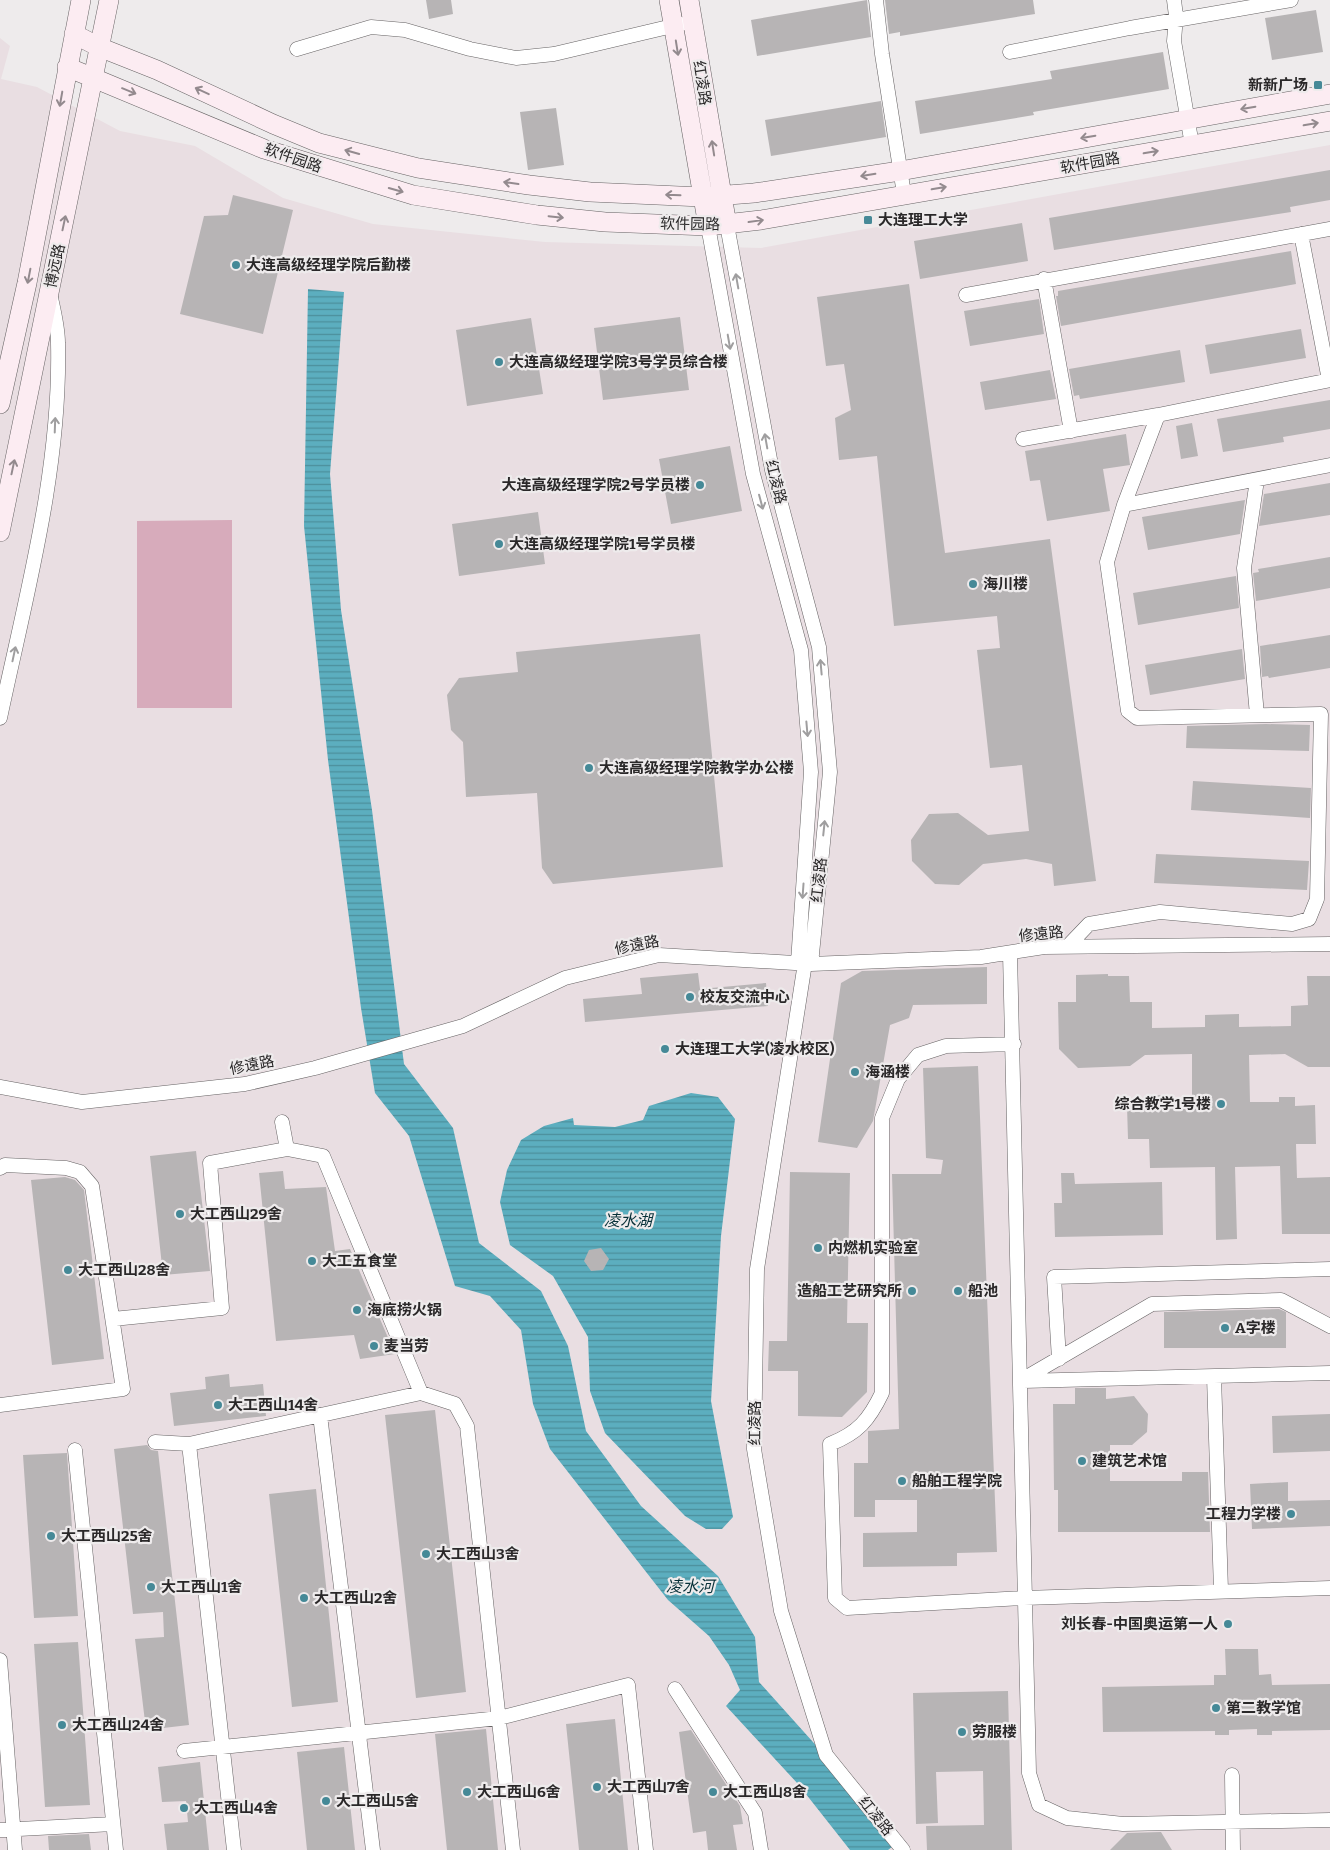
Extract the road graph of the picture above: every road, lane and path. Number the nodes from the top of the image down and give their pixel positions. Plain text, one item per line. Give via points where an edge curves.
1 (81, 0) edge
2 (109, 0) edge
3 (669, 0) edge
4 (689, 0) edge
5 (876, 0) edge
6 (1174, 0) edge
7 (1291, 0) edge
8 (1275, 1) edge
9 (1176, 20) junction
10 (692, 22) junction
11 (674, 25) junction
12 (74, 34) junction
13 (99, 47) junction
14 (297, 49) dead end
15 (1010, 52) dead end
16 (68, 66) junction
17 (94, 77) junction
18 (1330, 94) edge
19 (1187, 119) junction
20 (1330, 120) edge
21 (1192, 145) junction
22 (900, 170) junction
23 (904, 194) junction
24 (722, 196) junction
25 (702, 197) junction
26 (727, 225) junction
27 (708, 226) junction
28 (1330, 229) edge
29 (1301, 234) junction
30 (1044, 279) junction
31 (50, 289) junction
32 (966, 295) dead end
33 (1330, 380) edge
34 (0, 404) edge
35 (1158, 415) junction
36 (1071, 431) junction
37 (1023, 439) dead end
38 (1330, 465) edge
39 (1257, 480) junction
40 (1124, 505) junction
41 (0, 532) edge
42 (1257, 715) junction
43 (0, 718) edge
44 (1330, 944) edge
45 (1067, 947) junction
46 (1010, 953) junction
47 (805, 963) junction
48 (1014, 1044) junction
49 (0, 1087) edge
50 (282, 1122) dead end
51 (287, 1149) junction
52 (0, 1168) edge
53 (1330, 1269) edge
54 (113, 1319) junction
55 (1330, 1326) edge
56 (1059, 1358) junction
57 (1330, 1373) edge
58 (1214, 1377) junction
59 (1020, 1382) junction
60 (421, 1393) junction
61 (0, 1404) edge
62 (320, 1415) junction
63 (155, 1442) dead end
64 (189, 1444) junction
65 (75, 1450) dead end
66 (1330, 1588) edge
67 (1221, 1590) junction
68 (1024, 1598) junction
69 (0, 1660) edge
70 (675, 1689) dead end
71 (499, 1718) junction
72 (360, 1732) junction
73 (223, 1746) junction
74 (184, 1750) dead end
75 (1232, 1776) dead end
76 (1330, 1820) edge
77 (1232, 1822) junction
78 (113, 1824) junction
79 (7, 1830) edge
80 (15, 1850) edge
81 (116, 1850) edge
82 (234, 1850) edge
83 (373, 1850) edge
84 (513, 1850) edge
85 (646, 1850) edge
86 (761, 1850) edge
87 (904, 1850) edge
88 (1233, 1850) edge

1 - 12 main road, 博远路
2 - 13 main road, 博远路
3 - 11 main road, 红凌路
4 - 10 main road, 红凌路
5 - 22 street
6 - 9 street
7 - 8 street
8 - 9 street
9 - 15 street
9 - 19 street via 1174,41
10 - 11 street
24 -> 10 main road, 红凌路
11 - 14 street via 554,54 516,58 470,49 405,30 371,27
11 -> 25 main road, 红凌路
12 - 13 main road, 软件园路
12 - 16 main road, 博远路
13 - 17 main road, 博远路
25 -> 13 main road, 软件园路 via 590,192 529,185 368,157 300,136
16 - 17 main road, 软件园路
16 -> 34 main road, 博远路 via 27,283
17 -> 27 main road, 软件园路 via 264,149 413,195 556,217
31 -> 17 main road, 博远路
18 -> 19 main road, 软件园路
19 - 21 street
19 -> 22 main road, 软件园路
21 -> 20 main road, 软件园路
23 -> 21 main road, 软件园路
22 - 23 street
22 -> 24 main road, 软件园路
26 -> 23 main road, 软件园路
24 - 25 main road, 软件园路
24 - 26 main road, 红凌路
25 - 27 main road, 红凌路
26 - 27 main road, 软件园路
47 -> 26 street, 红凌路 via 830,772 819,647 772,470
27 -> 47 street, 红凌路 via 753,474 800,650 811,772
28 - 29 street
29 - 30 street
29 - 33 street
30 - 32 street
30 - 36 street
41 -> 31 main road, 博远路
43 -> 31 street via 54,450 58,341
33 - 35 street
35 - 36 street
35 - 40 street
36 - 37 street
38 - 39 street
39 - 40 street
39 - 42 street via 1244,568
40 - 42 street via 1107,562 1128,711 1137,718
42 - 45 street via 1321,714 1317,900 1309,919 1292,924 1160,912 1090,924
44 - 45 street, 修遠路
45 - 46 street, 修遠路
46 - 47 street, 修遠路 via 981,957
46 - 48 street
47 - 49 street, 修遠路 via 659,955 565,978 464,1026 245,1084 82,1102
47 - 87 street, 红凌路 via 757,1268 754,1448 781,1611 826,1755
48 - 59 street
48 - 68 street via 946,1046 918,1055 898,1079 882,1118 882,1393 874,1410 850,1436 830,1444 835,1598 847,1608
50 - 51 street
51 - 54 street via 210,1163 222,1308
51 - 60 street via 323,1156
52 - 54 street via 5,1165 66,1168 80,1172 92,1186
53 - 56 street via 1054,1277
54 - 61 street via 123,1390
55 - 56 street via 1281,1300 1152,1304
56 - 59 street
57 - 58 street
58 - 59 street
58 - 67 street
59 - 68 street
60 - 62 street
60 - 71 street via 454,1404 467,1426
62 - 64 street
62 - 72 street
63 - 64 street
64 - 73 street
65 - 78 street
66 - 67 street
67 - 68 street
68 - 77 street via 1029,1773 1039,1805 1067,1818 1123,1824
69 - 79 street
70 - 86 street via 755,1813
71 - 72 street
71 - 84 street
71 - 85 street via 628,1686
72 - 73 street
72 - 83 street
73 - 74 street
73 - 82 street
75 - 77 street
76 - 77 street
77 - 88 street
78 - 79 street
78 - 81 street
79 - 80 street

